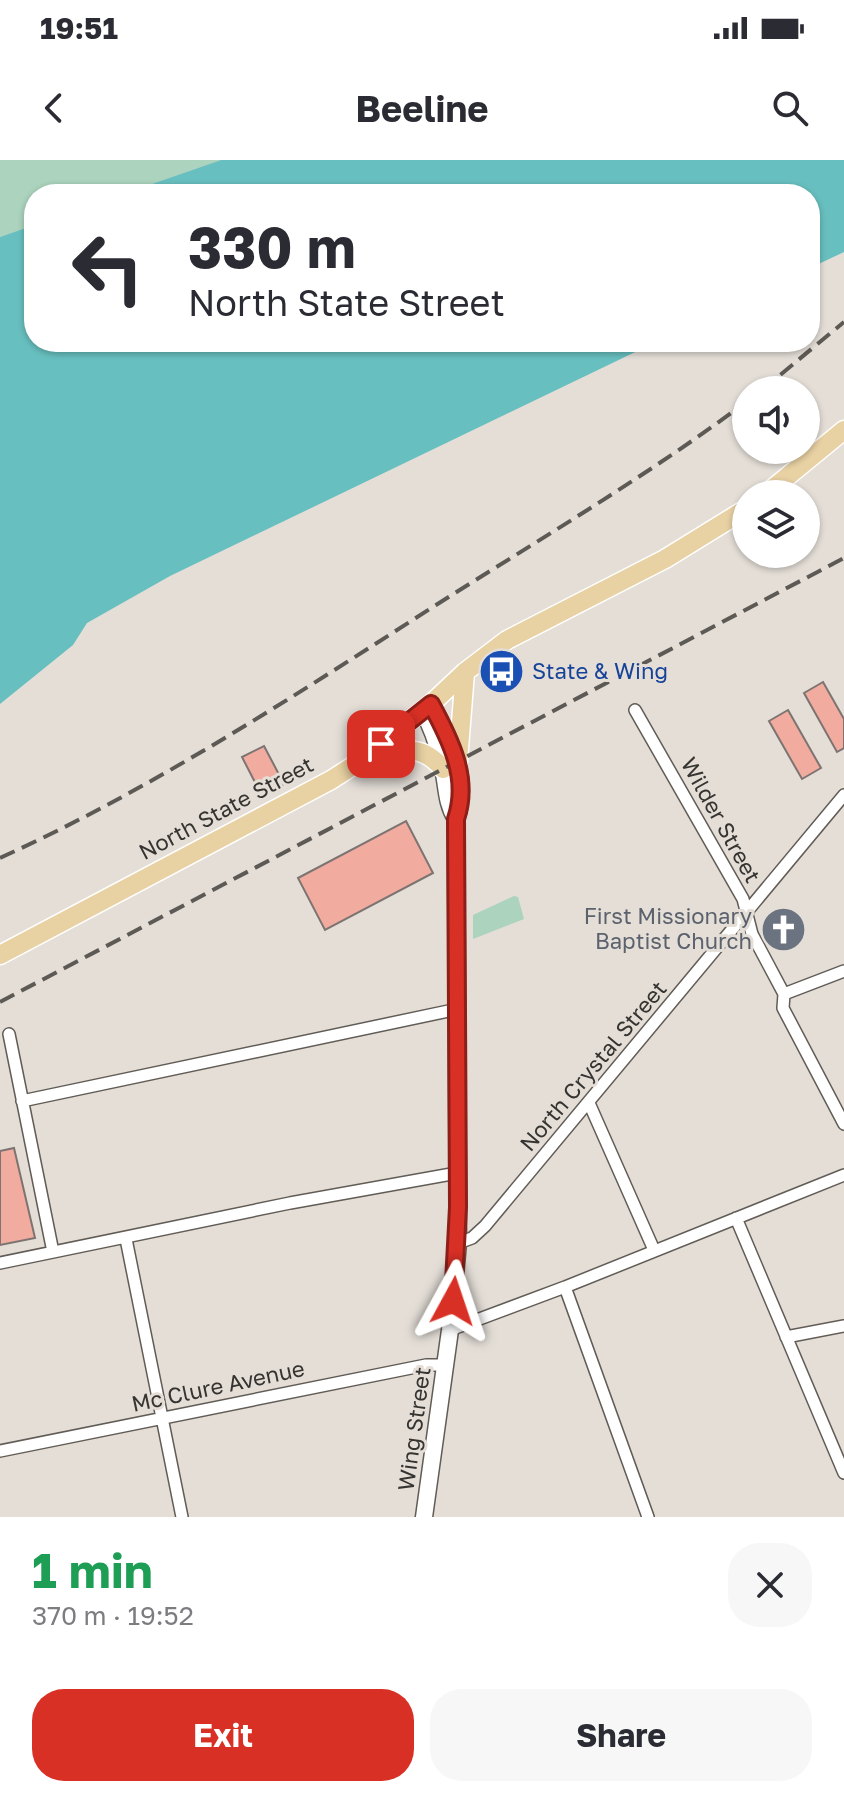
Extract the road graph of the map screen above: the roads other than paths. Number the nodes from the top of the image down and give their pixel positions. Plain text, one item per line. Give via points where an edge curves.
1 (844, 430) edge
2 (783, 480) edge
3 (732, 518) edge
4 (465, 672) junction
5 (427, 707) junction
6 (635, 710) dead end
7 (359, 762) junction
8 (450, 765) junction
9 (844, 795) edge
10 (748, 912) junction
11 (0, 955) edge
12 (844, 971) edge
13 (784, 994) junction
14 (458, 1009) junction
15 (9, 1034) dead end
16 (22, 1101) junction
17 (589, 1103) junction
18 (844, 1124) edge
19 (457, 1173) junction
20 (844, 1175) edge
21 (736, 1218) junction
22 (126, 1239) junction
23 (458, 1243) junction
24 (654, 1250) junction
25 (53, 1252) junction
26 (0, 1263) edge
27 (565, 1287) junction
28 (844, 1326) edge
29 (450, 1330) junction
30 (786, 1337) junction
31 (444, 1365) junction
32 (162, 1418) junction
33 (0, 1451) edge
34 (844, 1473) edge
35 (182, 1517) edge
36 (424, 1517) edge
37 (648, 1517) edge

1 - 2 main road
3 - 4 main road, North State Street via 665,559 507,640
4 - 5 main road, North State Street
4 - 8 main road
5 - 7 main road, North State Street
5 - 8 street, Wing Street
6 - 10 street, Wilder Street
7 - 8 main road via 413,750
7 - 11 main road, North State Street
8 - 14 street, Wing Street via 461,805 456,819
9 - 10 street, North Crystal Street
10 - 13 street, Wilder Street via 752,934
10 - 17 street, North Crystal Street
12 - 13 street
13 - 18 street, Wilder Street via 783,1008
14 - 16 street
14 - 19 street, Wing Street
15 - 16 street
16 - 25 street
17 - 23 street, North Crystal Street via 485,1226
17 - 24 street
19 - 22 street
19 - 23 street, Wing Street
20 - 21 street
21 - 24 street
21 - 30 street
22 - 25 street
22 - 32 street
23 - 29 street, Wing Street
24 - 27 street
25 - 26 street
27 - 29 street
27 - 37 street
28 - 30 street
29 - 31 street, Wing Street
30 - 34 street
31 - 32 street, Mc Clure Avenue
31 - 36 street, Wing Street
32 - 33 street, Mc Clure Avenue
32 - 35 street

